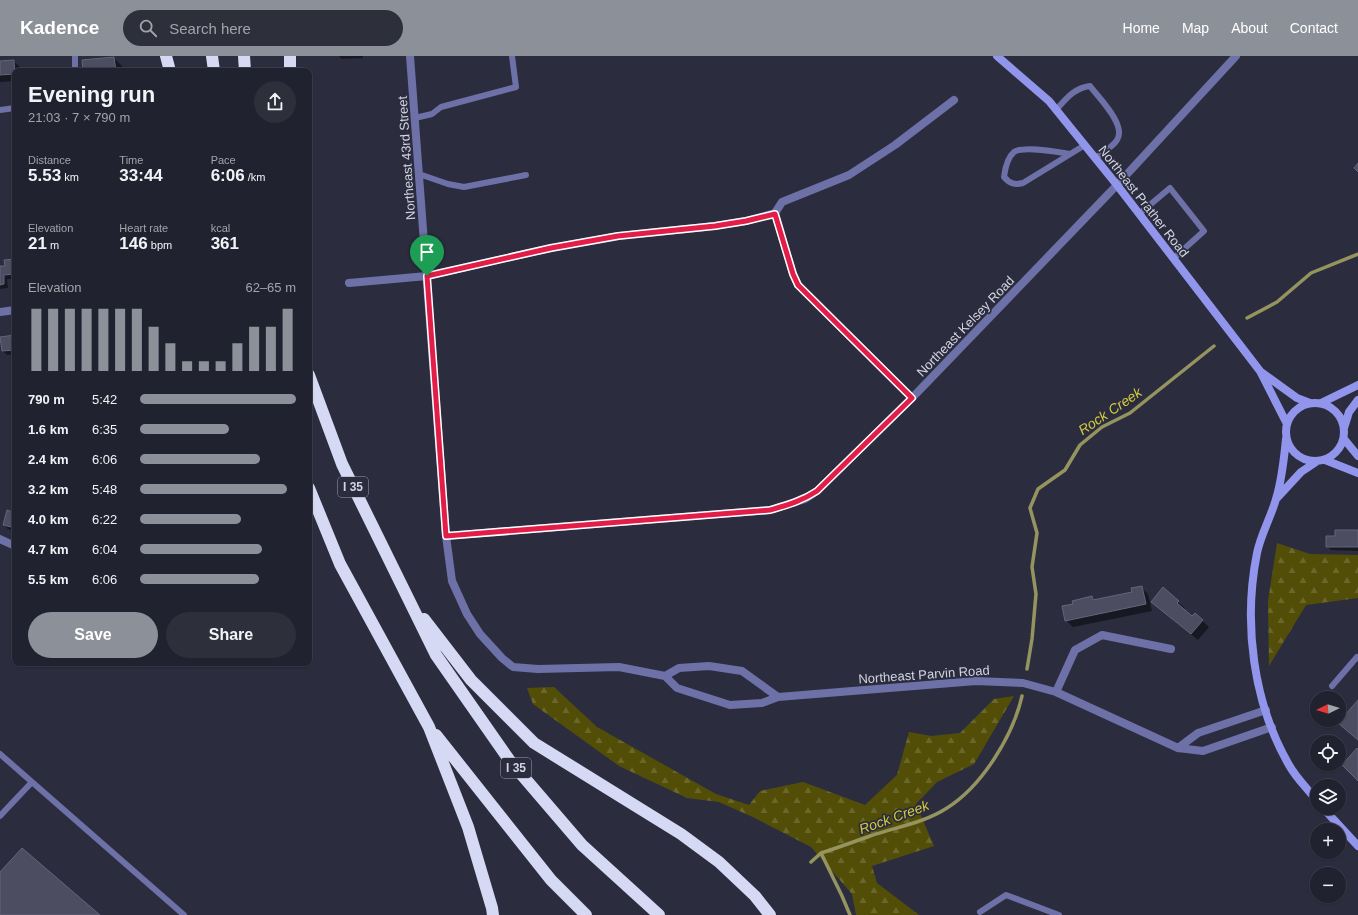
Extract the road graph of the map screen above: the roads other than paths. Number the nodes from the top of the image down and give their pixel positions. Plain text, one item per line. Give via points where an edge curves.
1 (75, 56) edge
2 (166, 56) edge
3 (212, 56) edge
4 (244, 56) edge
5 (290, 56) edge
6 (410, 56) edge
7 (512, 56) edge
8 (997, 56) edge
9 (1236, 56) edge
10 (75, 68) edge
11 (169, 68) edge
12 (214, 68) edge
13 (245, 68) edge
14 (290, 68) edge
15 (954, 100) dead end
16 (12, 108) edge
17 (0, 110) edge
18 (1056, 110) junction
19 (415, 118) junction
20 (1084, 145) junction
21 (1070, 154) junction
22 (1095, 158) junction
23 (419, 174) junction
24 (526, 175) dead end
25 (1117, 185) junction
26 (775, 214) junction
27 (1140, 214) junction
28 (1174, 258) junction
29 (427, 276) junction
30 (348, 283) dead end
31 (12, 310) edge
32 (0, 312) edge
33 (1260, 371) junction
34 (312, 382) edge
35 (1358, 385) edge
36 (912, 398) junction
37 (1358, 400) edge
38 (1310, 403) junction
39 (1321, 403) junction
40 (1287, 424) junction
41 (1344, 428) junction
42 (1286, 439) junction
43 (1344, 439) junction
44 (1358, 456) edge
45 (1325, 460) junction
46 (1316, 462) junction
47 (1358, 473) edge
48 (312, 495) edge
49 (1276, 498) junction
50 (446, 536) junction
51 (0, 539) edge
52 (12, 545) edge
53 (406, 595) junction
54 (1170, 649) dead end
55 (1358, 658) edge
56 (538, 670) joint
57 (665, 676) junction
58 (1332, 686) dead end
59 (1056, 692) junction
60 (778, 697) junction
61 (1266, 710) junction
62 (429, 726) junction
63 (1272, 727) junction
64 (1178, 748) junction
65 (0, 754) edge
66 (32, 782) junction
67 (1310, 792) edge
68 (1329, 815) edge
69 (0, 816) edge
70 (1358, 846) edge
71 (980, 912) dead end
72 (184, 915) edge
73 (493, 915) edge
74 (586, 915) edge
75 (659, 915) edge
76 (770, 915) edge
77 (1060, 915) edge

1 - 10 lane
2 - 11 highway
3 - 12 highway
4 - 13 highway
5 - 14 highway
6 - 19 street, Northeast 43rd Street
7 - 19 lane via 516,87
8 - 18 main road, Northeast Prather Road
9 - 25 street, Northeast Kelsey Road
15 - 26 street via 896,145 849,175 782,202
16 - 17 lane
18 - 20 main road, Northeast Prather Road
18 - 22 lane via 1080,87 1090,86 1118,123 1119,132 1117,140
19 - 23 street, Northeast 43rd Street
20 - 21 lane
20 - 22 main road, Northeast Prather Road
21 - 21 lane via 1023,183 1009,183 1004,177 1004,168 1015,151 1023,149
22 - 25 main road, Northeast Prather Road
23 - 24 lane via 464,187
23 - 29 street, Northeast 43rd Street
25 - 27 main road, Northeast Prather Road
25 - 36 street, Northeast Kelsey Road
26 - 29 street via 715,226 618,236
26 - 36 street via 798,285
27 - 28 main road, Northeast Prather Road
27 - 28 lane via 1170,188 1204,231
28 - 33 main road, Northeast Prather Road
29 - 30 street
29 - 50 street, Northeast 43rd Street
31 - 32 street
33 - 38 main road, Northeast Prather Road via 1297,398
33 - 40 main road, Northeast Prather Road
34 - 53 highway, I 35 via 342,464
35 - 39 main road
36 - 50 street, Northeast Kelsey Road via 817,491 792,504 770,510
37 - 41 main road via 1349,412
38 - 39 main road
38 - 40 main road via 1295,410
39 - 41 main road via 1336,412
40 - 42 main road
41 - 43 main road
42 - 46 main road via 1297,456
42 - 49 main road
43 - 44 main road
43 - 45 main road via 1334,455
45 - 46 main road
45 - 47 main road
46 - 49 main road via 1301,472
48 - 62 highway via 340,564
49 - 61 main road via 1258,552 1251,617 1255,667
50 - 56 street, Northeast 43rd Street via 452,581 467,614 480,634 513,667
51 - 52 street
53 - 75 highway, I 35 via 436,654 510,761 582,845
53 - 76 highway via 471,680 534,743 681,834 719,862 756,896
54 - 59 street via 1102,635 1075,650
55 - 58 lane
56 - 57 street, Northeast Parvin Road via 619,667
57 - 60 street, Northeast Parvin Road via 677,688 730,705 762,703
57 - 60 street via 679,668 709,666 742,671
59 - 60 street, Northeast Parvin Road via 1023,683 976,681
59 - 64 street, Northeast Parvin Road
61 - 63 main road
61 - 64 street via 1198,733
62 - 73 highway via 468,827
62 - 74 highway via 551,880
63 - 64 street, Northeast Parvin Road via 1204,751
63 - 67 main road via 1289,766
65 - 66 lane
66 - 69 lane
66 - 72 lane
68 - 70 main road
71 - 77 lane via 1006,895

